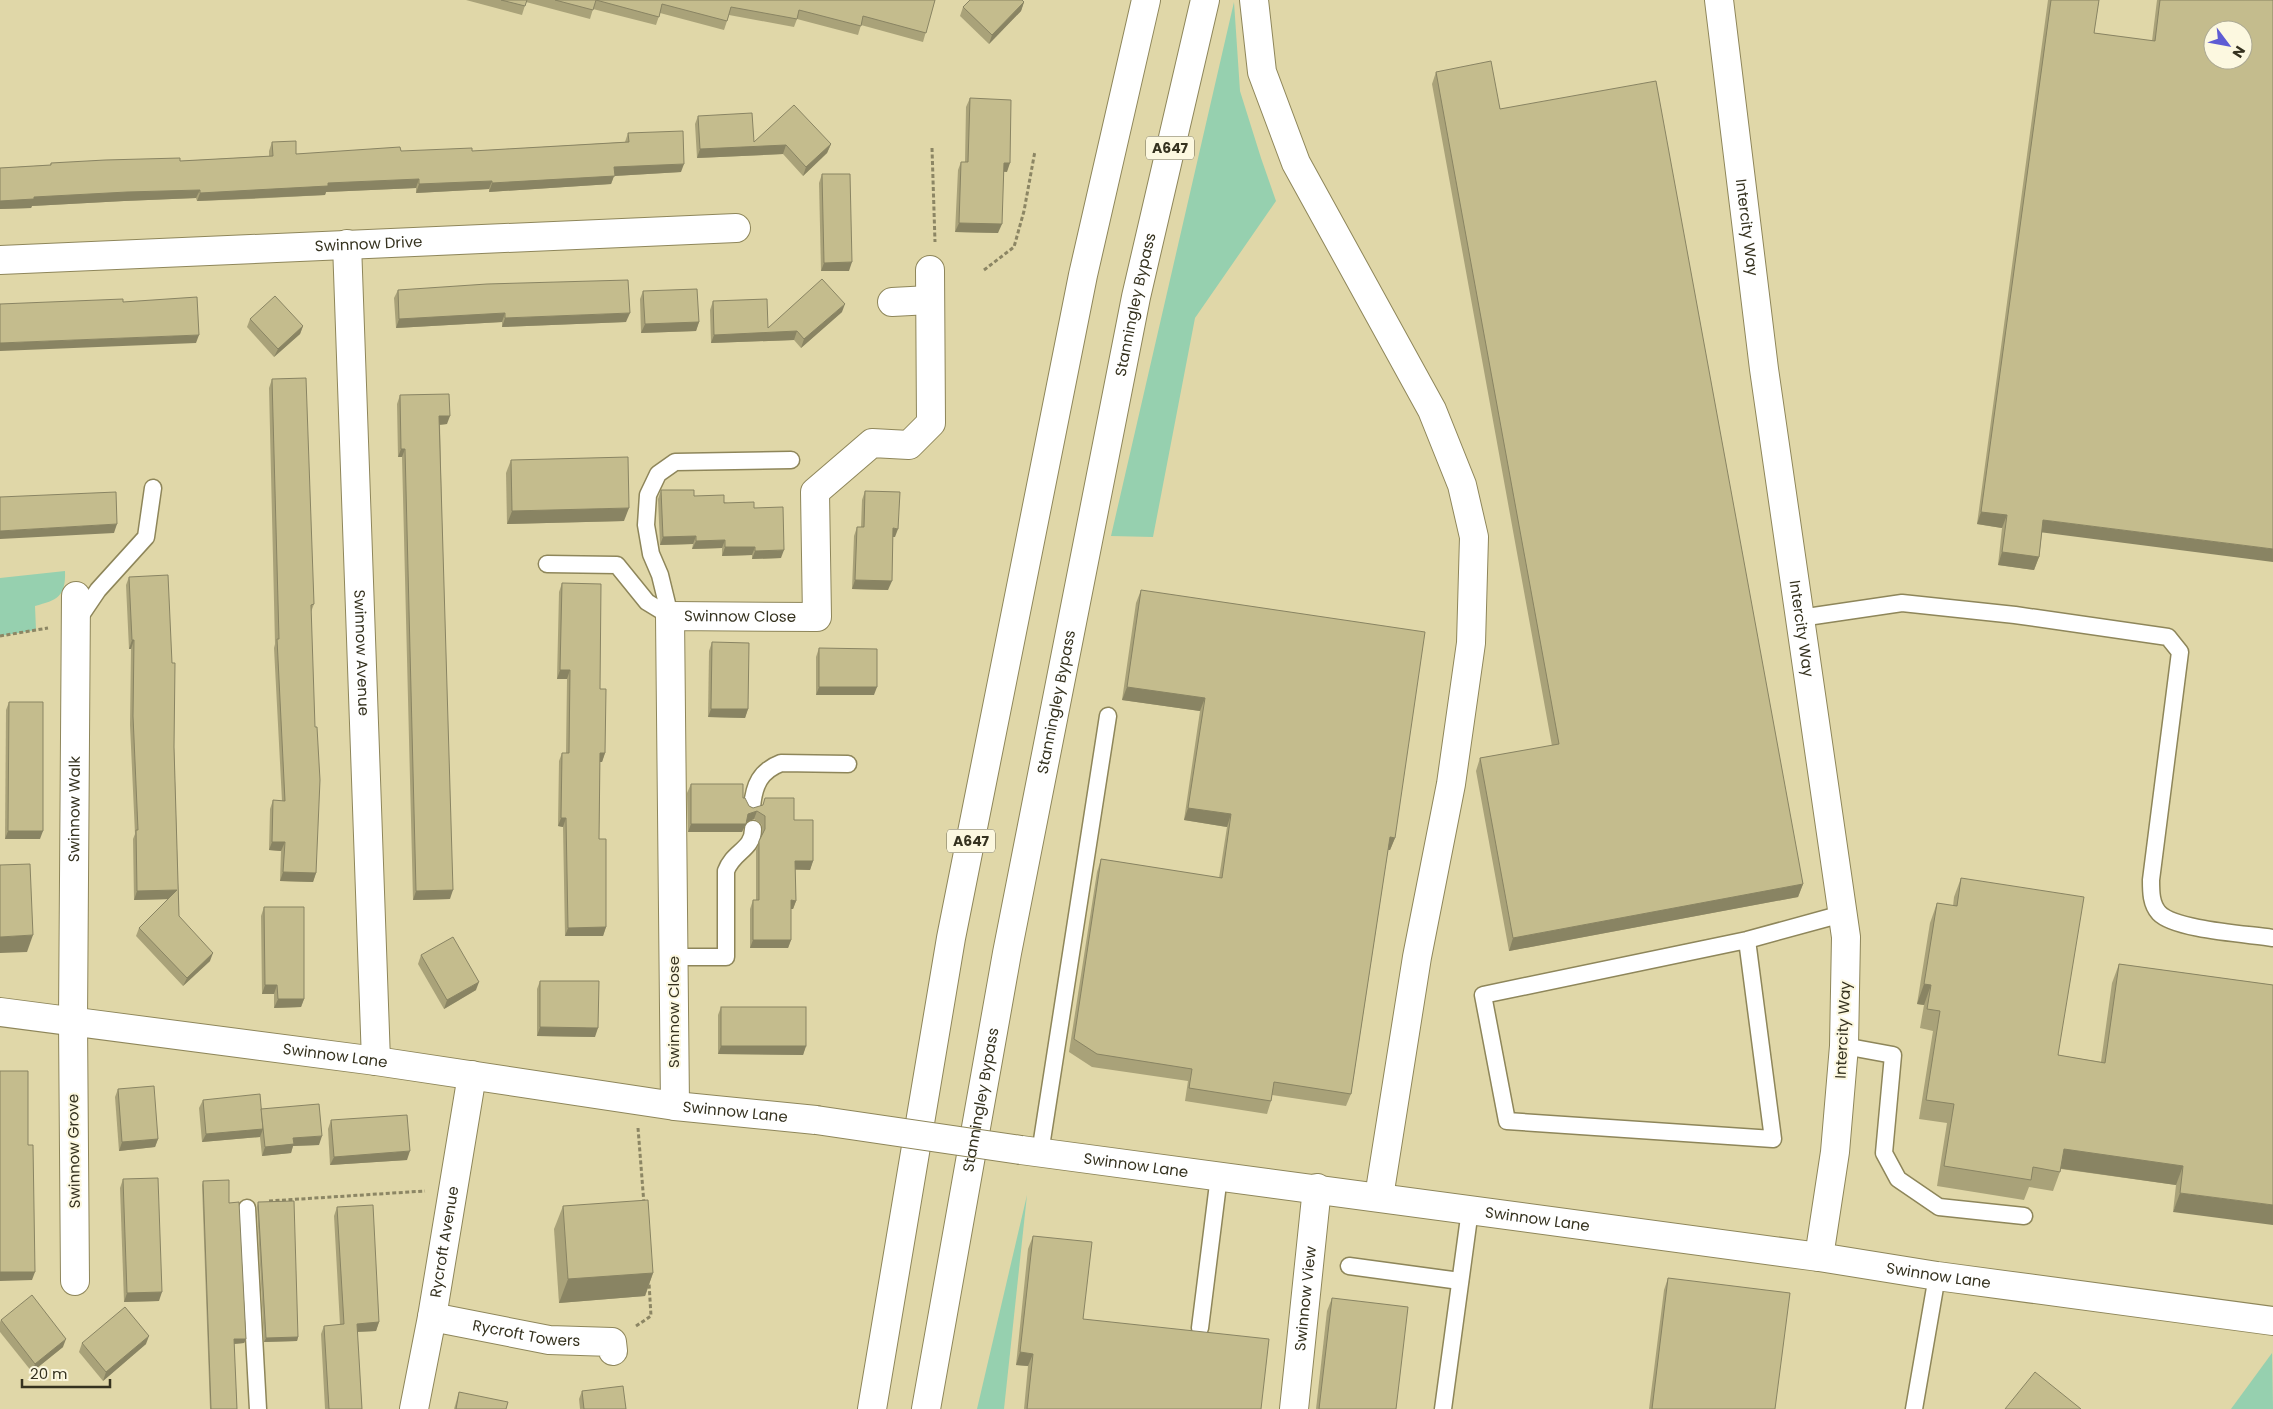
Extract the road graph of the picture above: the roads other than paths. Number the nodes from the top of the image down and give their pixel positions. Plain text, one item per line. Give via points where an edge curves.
1 (1146, 0) edge
2 (1205, 0) edge
3 (1254, 0) edge
4 (1718, 0) edge
5 (736, 228) dead end
6 (347, 244) junction
7 (0, 260) edge
8 (930, 270) road end
9 (930, 300) junction
10 (892, 302) dead end
11 (792, 460) dead end
12 (153, 488) dead end
13 (547, 564) dead end
14 (76, 596) dead end
15 (670, 616) junction
16 (1800, 618) junction
17 (76, 623) junction
18 (1108, 716) dead end
19 (848, 764) dead end
20 (752, 807) edge
21 (753, 829) dead end
22 (1842, 914) junction
23 (2273, 938) edge
24 (1747, 940) junction
25 (674, 957) junction
26 (0, 1012) edge
27 (73, 1021) junction
28 (1844, 1046) junction
29 (376, 1060) junction
30 (472, 1075) junction
31 (674, 1106) junction
32 (1031, 1152) junction
33 (1219, 1176) junction
34 (1317, 1188) junction
35 (1379, 1197) junction
36 (247, 1208) road end
37 (1470, 1210) junction
38 (2024, 1216) dead end
39 (1818, 1257) junction
40 (1349, 1266) dead end
41 (1937, 1276) junction
42 (75, 1281) dead end
43 (1460, 1281) junction
44 (432, 1317) junction
45 (2273, 1321) edge
46 (1200, 1328) dead end
47 (613, 1347) road end
48 (258, 1409) edge
49 (414, 1409) edge
50 (872, 1409) edge
51 (926, 1409) edge
52 (1294, 1409) edge
53 (1444, 1409) edge
54 (1914, 1409) edge

1 - 50 main road, A647 via 1084,275 951,938
2 - 51 main road, Stanningley Bypass / A647 via 1134,306 1007,953
3 - 35 main road via 1262,72 1296,163 1432,410 1462,486 1474,537 1471,643 1452,775 1417,958
4 - 16 main road, Intercity Way via 1764,369
5 - 6 main road, Swinnow Drive
6 - 7 main road, Swinnow Drive
6 - 29 main road, Swinnow Avenue
8 - 9 main road, Swinnow Close
9 - 10 main road
9 - 15 main road, Swinnow Close via 931,423 909,445 872,443 815,492 817,617
11 - 15 lane via 674,462 658,474 648,495 646,525 651,554
12 - 17 lane via 146,536 98,590
13 - 15 lane via 617,564 648,602
14 - 17 main road, Swinnow Walk
15 - 25 main road, Swinnow Close
16 - 22 main road, Intercity Way
16 - 23 lane via 1902,603 2015,615 2168,638 2180,652 2151,880 2152,902 2160,914 2179,925
17 - 27 main road, Swinnow Walk
18 - 32 lane
19 - 20 lane via 781,763 771,767 757,782
21 - 25 lane via 750,843 730,861 726,871 726,957
22 - 24 lane
22 - 28 main road, Intercity Way via 1846,937
24 - 24 lane via 1483,995 1507,1121 1773,1139
25 - 31 main road, Swinnow Close
26 - 27 main road, Swinnow Lane
27 - 29 main road, Swinnow Lane
27 - 42 main road, Swinnow Grove
28 - 38 lane via 1893,1055 1884,1152 1898,1179 1938,1207
28 - 39 main road, Intercity Way via 1834,1152
29 - 30 main road, Swinnow Lane
30 - 31 main road, Swinnow Lane
30 - 44 main road, Rycroft Avenue
31 - 32 main road, Swinnow Lane, bridge via 816,1120
32 - 33 main road, Swinnow Lane
33 - 34 main road, Swinnow Lane
33 - 46 lane
34 - 35 main road, Swinnow Lane
34 - 52 main road, Swinnow View
35 - 37 main road, Swinnow Lane
36 - 48 lane
37 - 39 main road, Swinnow Lane
37 - 43 lane
39 - 41 main road, Swinnow Lane
40 - 43 lane
41 - 45 main road, Swinnow Lane
41 - 54 lane
43 - 53 lane
44 - 47 main road, Rycroft Towers via 548,1340
44 - 49 main road, Rycroft Avenue

